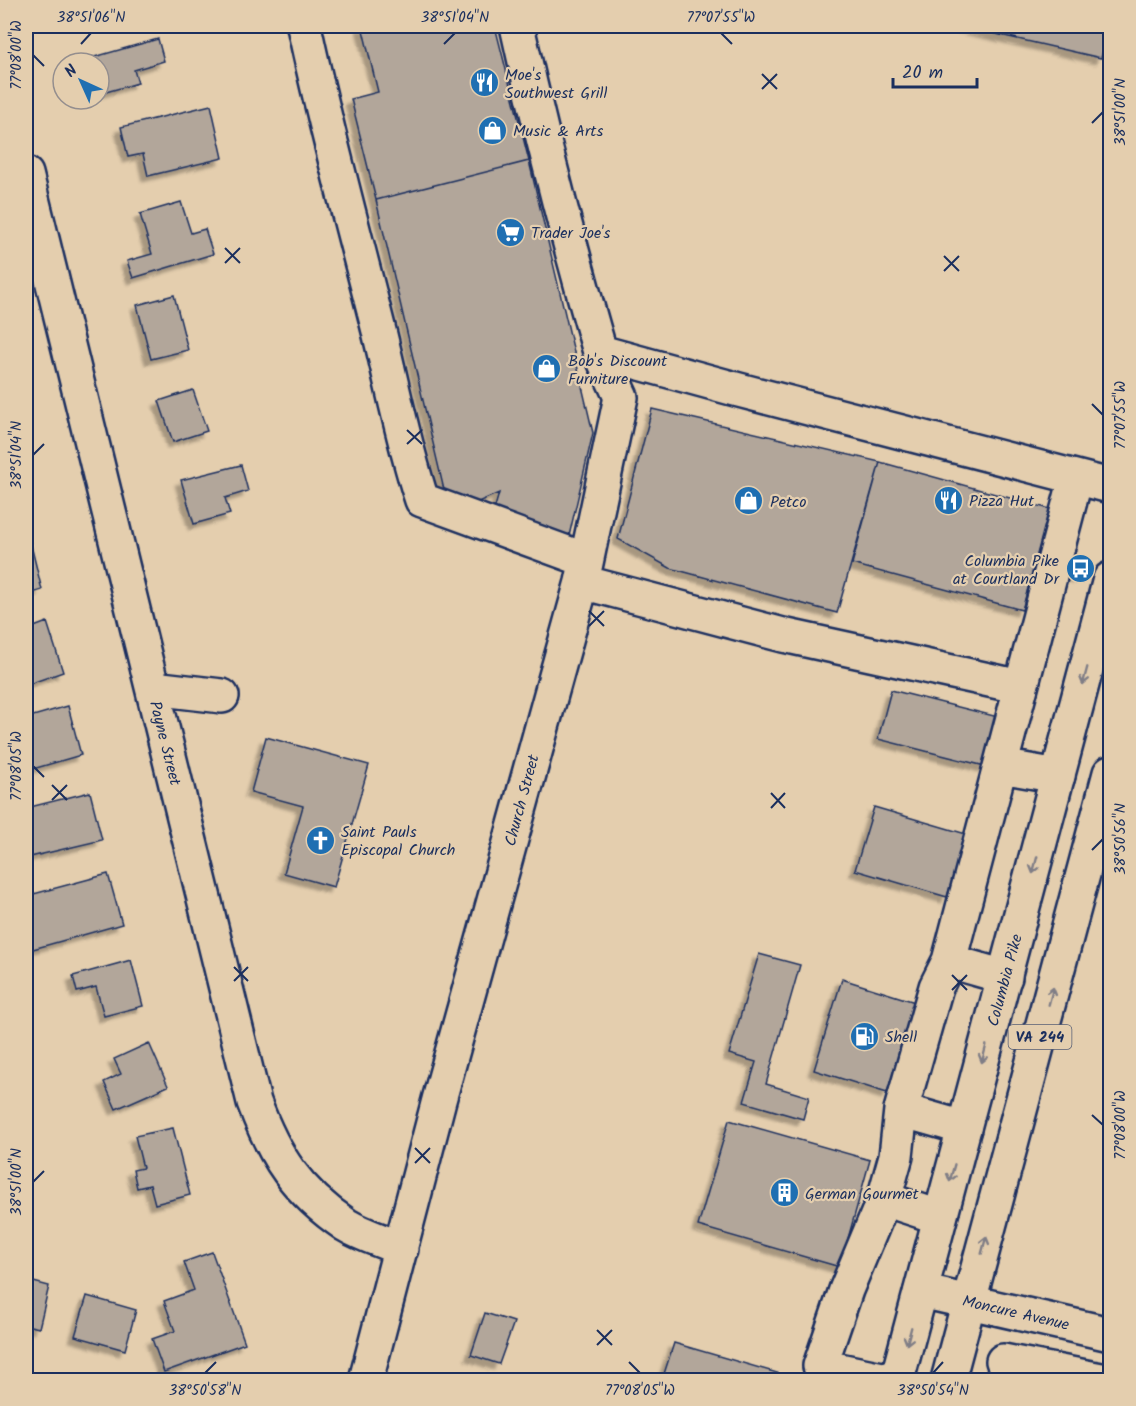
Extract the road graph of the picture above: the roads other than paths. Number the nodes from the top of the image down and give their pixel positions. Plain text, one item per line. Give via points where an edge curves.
1 (304, 26) edge
2 (517, 26) edge
3 (26, 174) edge
4 (600, 351) junction
5 (1076, 478) junction
6 (1110, 486) edge
7 (584, 571) junction
8 (1110, 579) edge
9 (1021, 687) junction
10 (153, 688) junction
11 (222, 696) dead end
12 (1001, 766) junction
13 (1110, 773) edge
14 (1058, 776) junction
15 (950, 961) junction
16 (1005, 977) junction
17 (901, 1110) junction
18 (964, 1128) junction
19 (884, 1199) junction
20 (939, 1217) junction
21 (401, 1249) junction
22 (921, 1291) junction
23 (969, 1302) junction
24 (1015, 1313) junction
25 (1110, 1334) edge
26 (1000, 1371) edge
27 (366, 1380) edge
28 (887, 1380) edge
29 (897, 1380) edge
30 (948, 1380) edge
31 (1101, 1380) edge

1 - 7 street via 422,500
2 - 4 street, Church Street
3 - 10 street, Payne Street
4 - 5 street
4 - 7 street, Church Street via 621,397
5 - 6 street
5 - 9 street
7 - 9 street via 783,635
7 - 21 street, Church Street
8 -> 14 street, Columbia Pike / VA 244
9 - 12 street
10 - 11 street
10 - 21 street, Payne Street via 254,1102 267,1136 285,1167 308,1194 348,1226
12 - 14 street
12 - 15 street
23 -> 13 street, VA 244
14 -> 16 street, Columbia Pike / VA 244
15 - 16 street
15 - 17 street via 936,987
16 -> 18 street, Columbia Pike / VA 244
17 - 18 street
17 - 19 street via 896,1155
18 -> 20 street, Columbia Pike / VA 244
19 - 20 street
19 - 28 street via 820,1365
20 - 22 street, Columbia Pike / VA 244
21 - 27 street, Church Street
22 - 23 street, Moncure Avenue
22 -> 29 street, Columbia Pike / VA 244
23 - 24 street, Moncure Avenue
23 - 30 street, VA 244
24 - 25 street, Moncure Avenue
24 - 26 street
26 - 31 street

